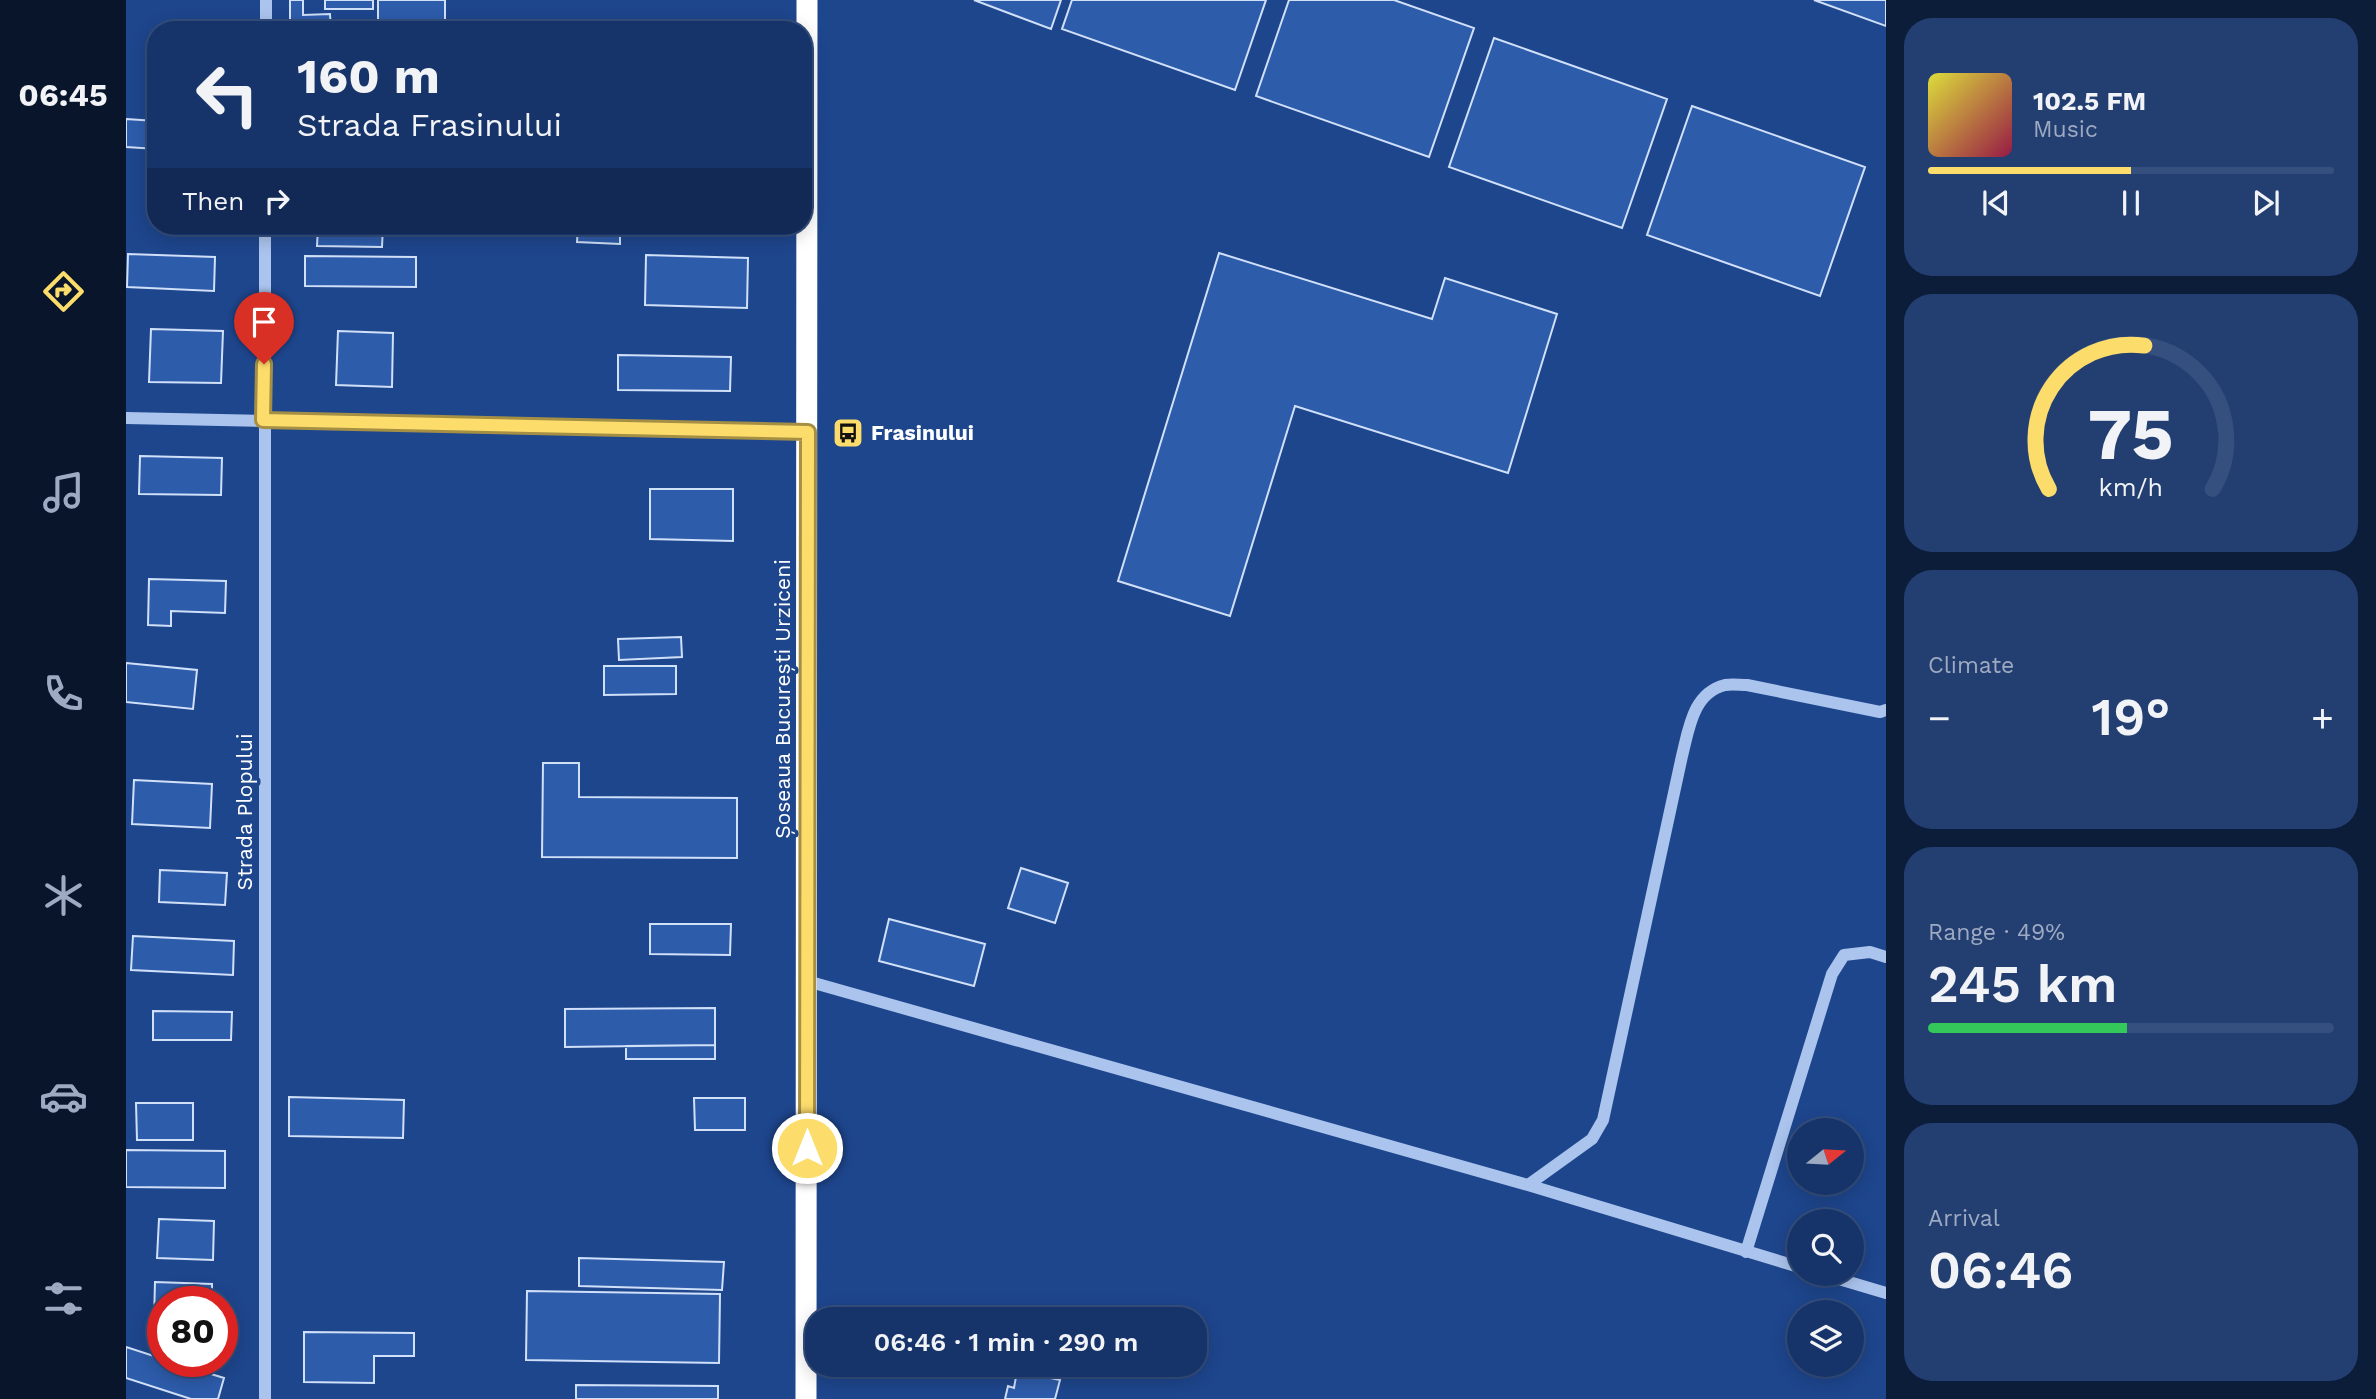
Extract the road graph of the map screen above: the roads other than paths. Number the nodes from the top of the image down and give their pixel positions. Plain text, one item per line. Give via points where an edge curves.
1 (266, 0) edge
2 (807, 0) edge
3 (266, 21) edge
4 (807, 21) edge
5 (265, 235) edge
6 (808, 235) edge
7 (126, 418) edge
8 (263, 420) junction
9 (808, 432) junction
10 (1886, 710) edge
11 (1886, 957) edge
12 (807, 981) junction
13 (1528, 1185) junction
14 (1746, 1252) junction
15 (1787, 1264) edge
16 (1862, 1286) edge
17 (1886, 1293) edge
18 (265, 1399) edge
19 (806, 1399) edge

1 - 3 street
2 - 4 highway, Șoseaua București Urziceni
5 - 8 street, Strada Plopului
6 - 9 highway, Șoseaua București Urziceni
7 - 8 street
8 - 9 street
8 - 18 street, Strada Plopului
9 - 12 highway, Șoseaua București Urziceni
10 - 13 street via 1747,685 1725,685 1704,695 1692,715 1682,756 1603,1120 1592,1139
11 - 14 street via 1870,952 1844,955 1832,974
12 - 13 street
12 - 19 highway, Șoseaua București Urziceni
13 - 14 street
14 - 15 street
16 - 17 street

